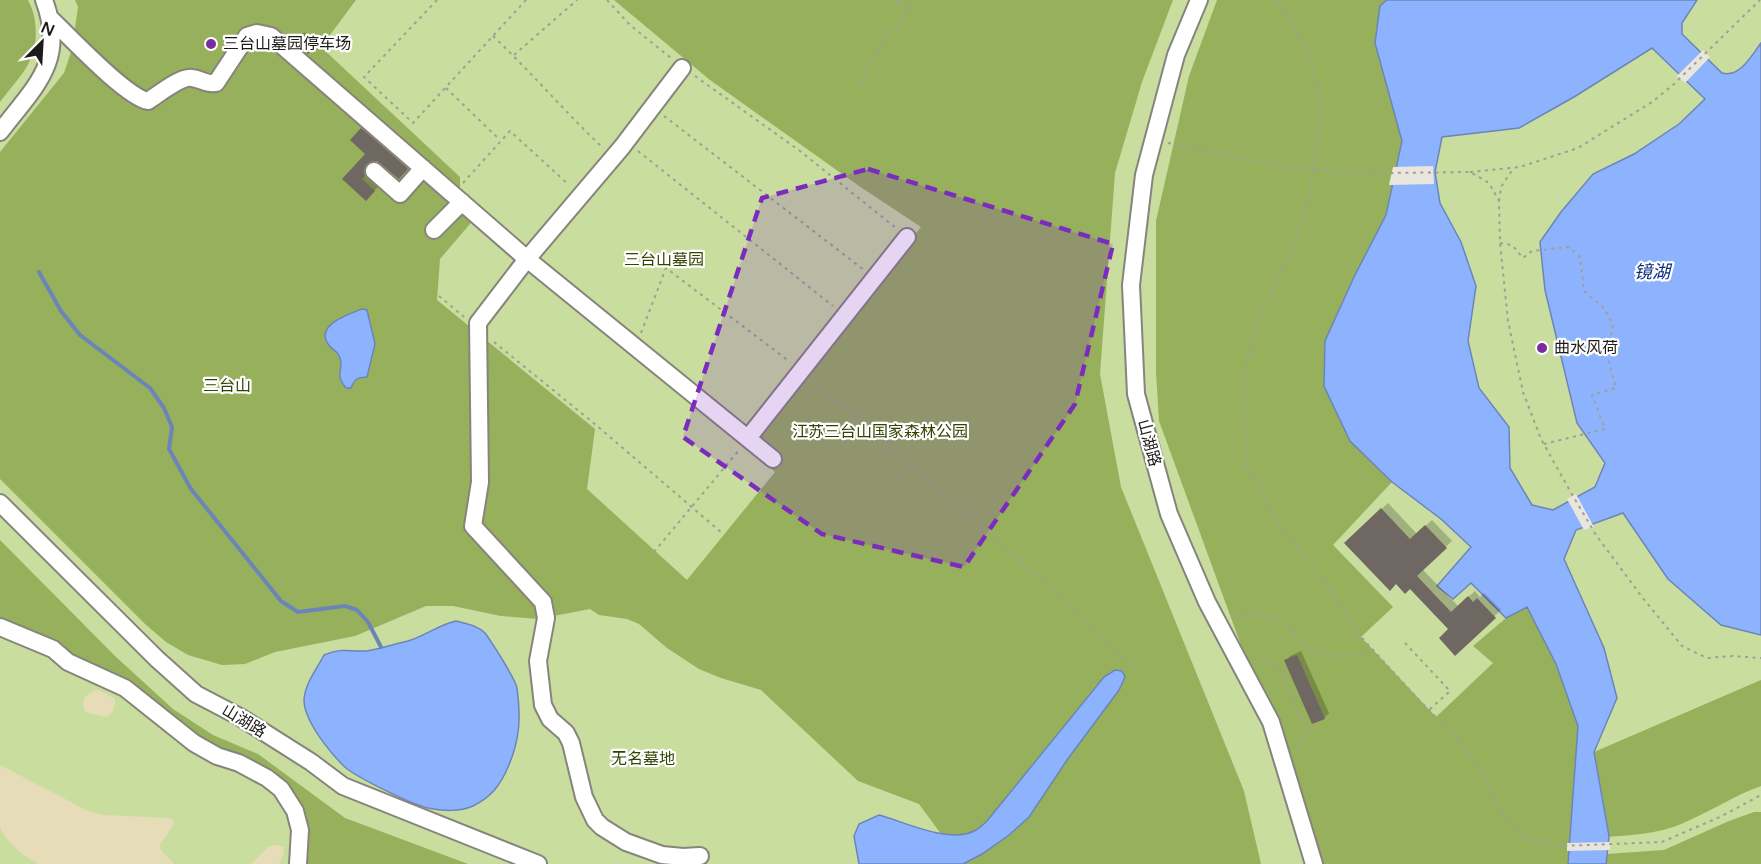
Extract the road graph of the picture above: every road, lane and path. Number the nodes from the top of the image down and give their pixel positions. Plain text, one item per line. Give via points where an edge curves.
1 (44, 0) edge
2 (437, 0) edge
3 (525, 0) edge
4 (577, 0) edge
5 (607, 0) edge
6 (897, 0) edge
7 (912, 0) edge
8 (1199, 0) edge
9 (1276, 0) edge
10 (1760, 0) edge
11 (908, 9) junction
12 (51, 19) junction
13 (493, 36) junction
14 (513, 55) junction
15 (682, 68) junction
16 (862, 84) dead end
17 (446, 88) junction
18 (652, 107) junction
19 (0, 132) edge
20 (1153, 140) junction
21 (501, 141) junction
22 (626, 142) junction
23 (613, 158) junction
24 (423, 168) junction
25 (1514, 168) junction
26 (1314, 170) junction
27 (374, 171) dead end
28 (1470, 172) junction
29 (581, 196) junction
30 (457, 198) junction
31 (1499, 201) junction
32 (434, 230) dead end
33 (907, 237) joint
34 (1500, 243) junction
35 (527, 259) junction
36 (875, 279) junction
37 (439, 296) dead end
38 (845, 316) junction
39 (478, 330) junction
40 (635, 347) junction
41 (802, 371) junction
42 (748, 438) junction
43 (1544, 444) junction
44 (773, 459) dead end
45 (0, 503) edge
46 (692, 507) junction
47 (722, 533) dead end
48 (654, 552) dead end
49 (1218, 622) junction
50 (0, 627) edge
51 (1405, 644) dead end
52 (1230, 645) junction
53 (1373, 651) junction
54 (1761, 658) edge
55 (1134, 669) dead end
56 (1429, 710) junction
57 (1285, 768) junction
58 (1761, 795) edge
59 (700, 856) dead end
60 (298, 864) edge
61 (538, 864) edge
62 (1314, 864) edge

1 - 12 street
2 - 17 path via 364,77 413,123
3 - 13 path
4 - 14 path
5 - 15 path via 630,25
6 - 11 path
7 - 11 path
8 - 20 street, 山湖路 via 1176,55
9 - 26 path via 1308,52 1321,98
10 - 25 path via 1652,102 1578,148
11 - 16 path via 869,64
12 - 19 street via 53,42 43,76
12 - 24 street via 125,89 148,101 187,77 216,84 247,36 271,36
13 - 14 path
13 - 17 path
14 - 23 path
15 - 18 street
15 - 33 path via 801,151
17 - 21 path
18 - 22 street
18 - 36 path
20 - 26 path
20 - 49 street, 山湖路 via 1144,175 1131,285 1136,394 1169,514
21 - 29 path via 510,131
21 - 30 path
22 - 23 street
22 - 38 path
23 - 29 street
24 - 27 street via 400,194
24 - 30 street
25 - 28 path
25 - 31 path via 1501,188
26 - 28 path
26 - 53 path via 1290,256 1253,331 1243,383 1247,467 1278,524 1318,572
28 - 31 path via 1489,183
29 - 35 street
30 - 32 street
30 - 35 street
31 - 34 path
33 - 36 street
34 - 43 path via 1508,321 1522,392
34 - 43 path via 1512,245 1523,258 1532,250 1569,247 1580,257 1584,291 1604,308 1613,325 1605,348 1616,388 1592,395 1605,429
35 - 39 street via 482,317
35 - 40 street
36 - 38 street
37 - 39 path
38 - 41 street
39 - 46 path
39 - 59 street via 480,482 473,526 543,602 546,618 538,661 546,713 566,733 584,796 602,827 626,842 662,855
40 - 41 path via 666,268
40 - 42 street
41 - 42 street
41 - 55 path via 1067,602
42 - 44 street
42 - 46 path
43 - 54 path via 1596,535 1682,646 1707,658
45 - 61 street, 山湖路 via 196,694 240,717 343,786
46 - 47 path
46 - 48 path
49 - 52 street, 山湖路
49 - 53 path via 1235,614 1265,615 1287,626 1304,645 1323,655
50 - 60 street via 53,649 68,662 125,688 194,743 258,773 281,789 295,811 300,830
51 - 56 path via 1450,691
52 - 57 street, 山湖路 via 1270,722
52 - 57 path via 1278,666 1307,733
53 - 56 path
56 - 58 path via 1457,738 1481,772 1503,815 1519,834 1531,840 1562,846 1662,842
57 - 62 street, 山湖路

